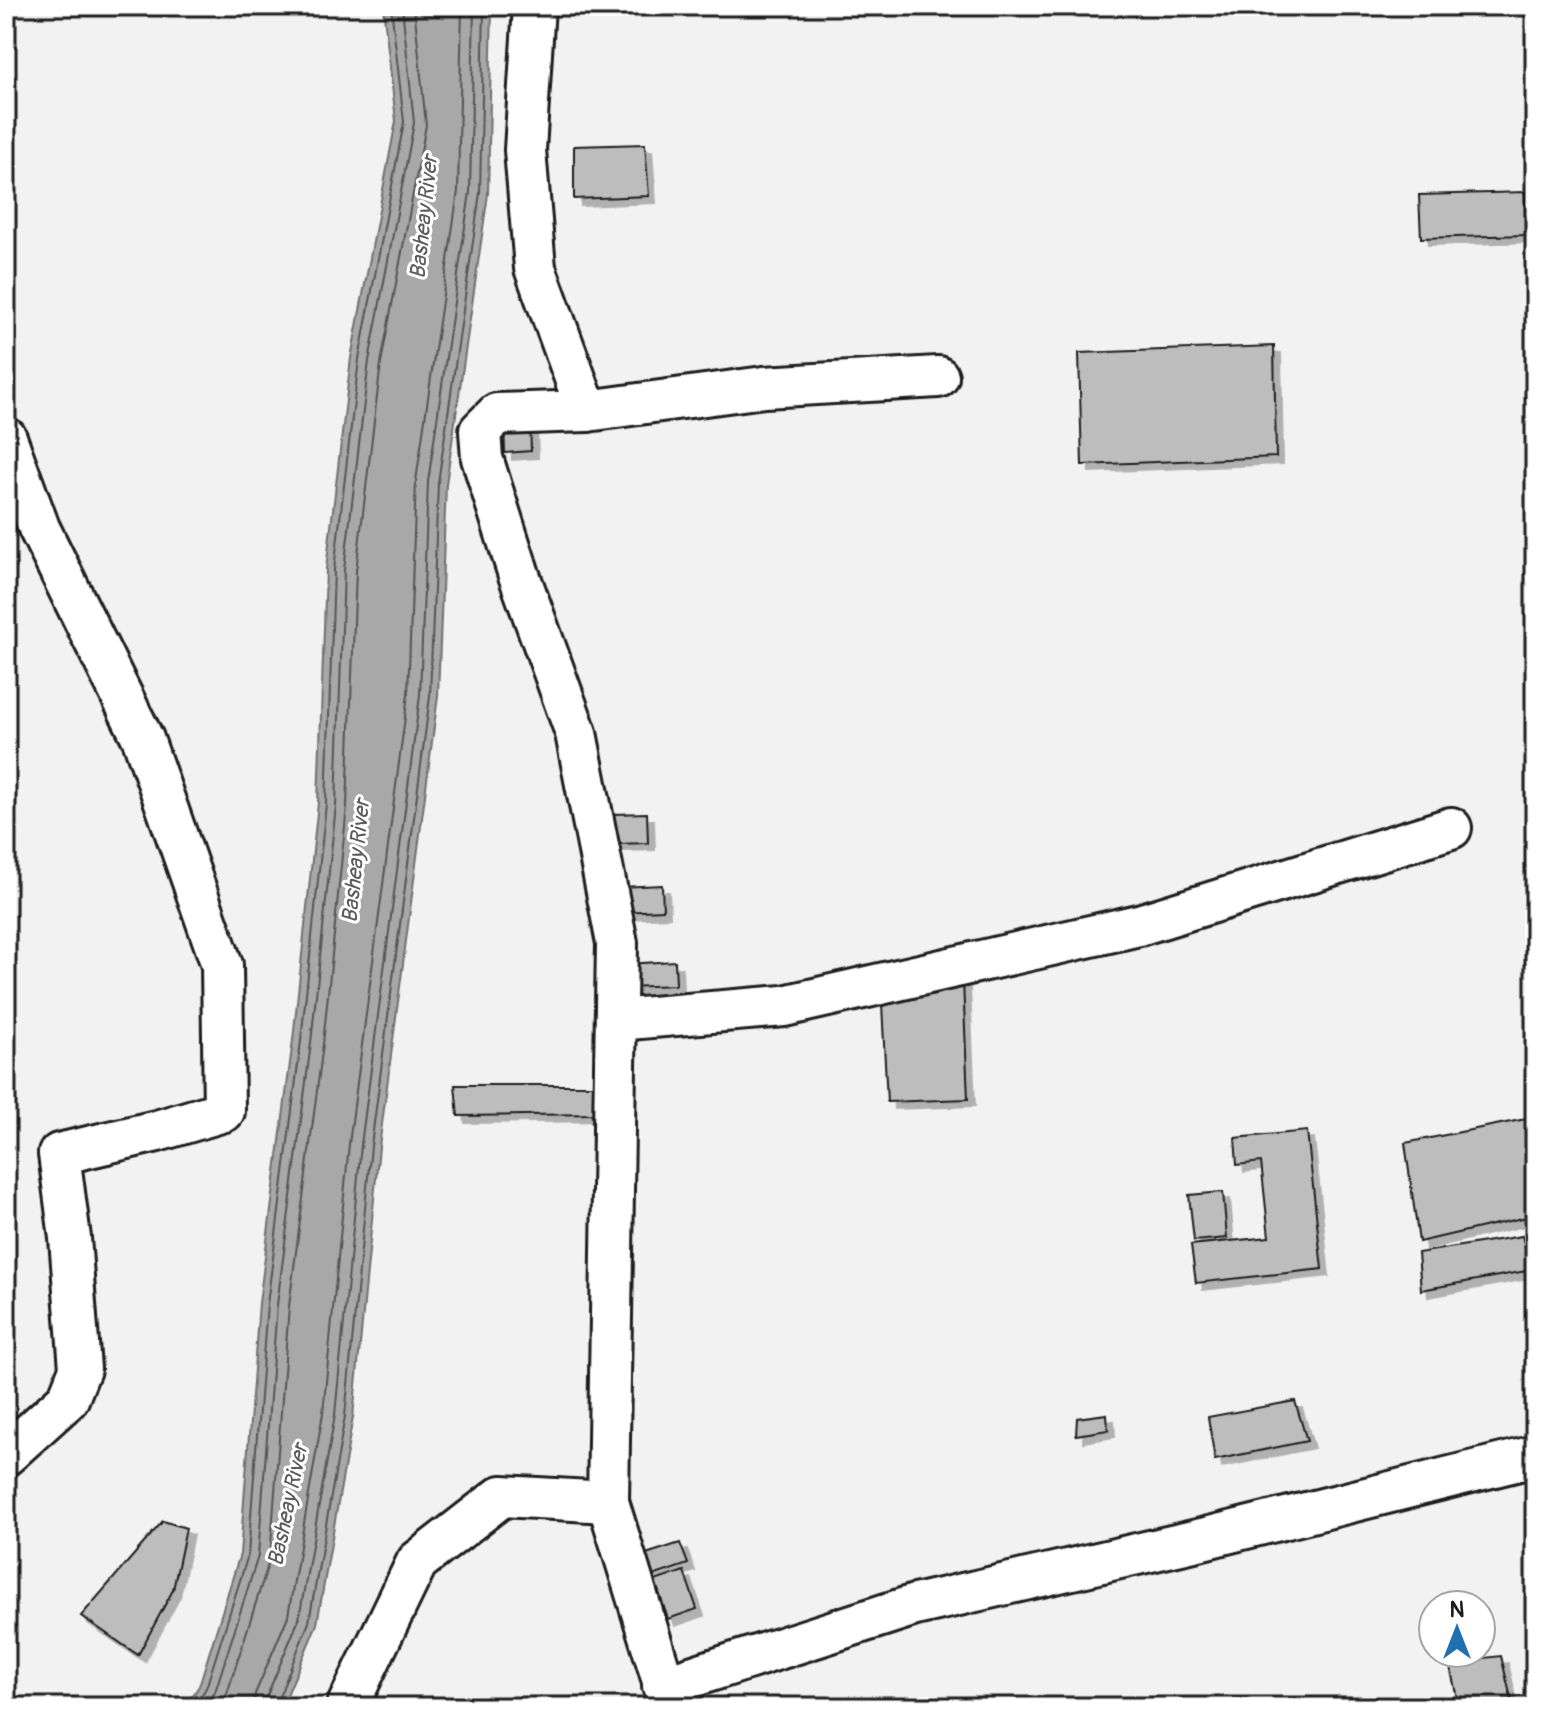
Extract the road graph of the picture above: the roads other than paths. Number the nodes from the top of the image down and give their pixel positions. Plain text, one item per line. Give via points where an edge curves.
1 (534, 6) edge
2 (938, 377) dead end
3 (587, 411) junction
4 (6, 438) edge
5 (1451, 828) dead end
6 (616, 1020) junction
7 (6, 1455) edge
8 (1535, 1456) edge
9 (608, 1502) junction
10 (667, 1697) edge
11 (347, 1707) edge

1 - 3 street via 525,150 535,268
2 - 3 street via 764,387
3 - 6 street via 497,414 480,431 482,458 519,575 576,733 617,943
4 - 7 street via 39,528 143,739 222,965 224,1043 224,1111 59,1154 80,1369 68,1399
5 - 6 street via 1124,929 784,1006
6 - 9 street
8 - 10 street via 915,1605
9 - 10 street
9 - 11 street via 502,1496 417,1562

